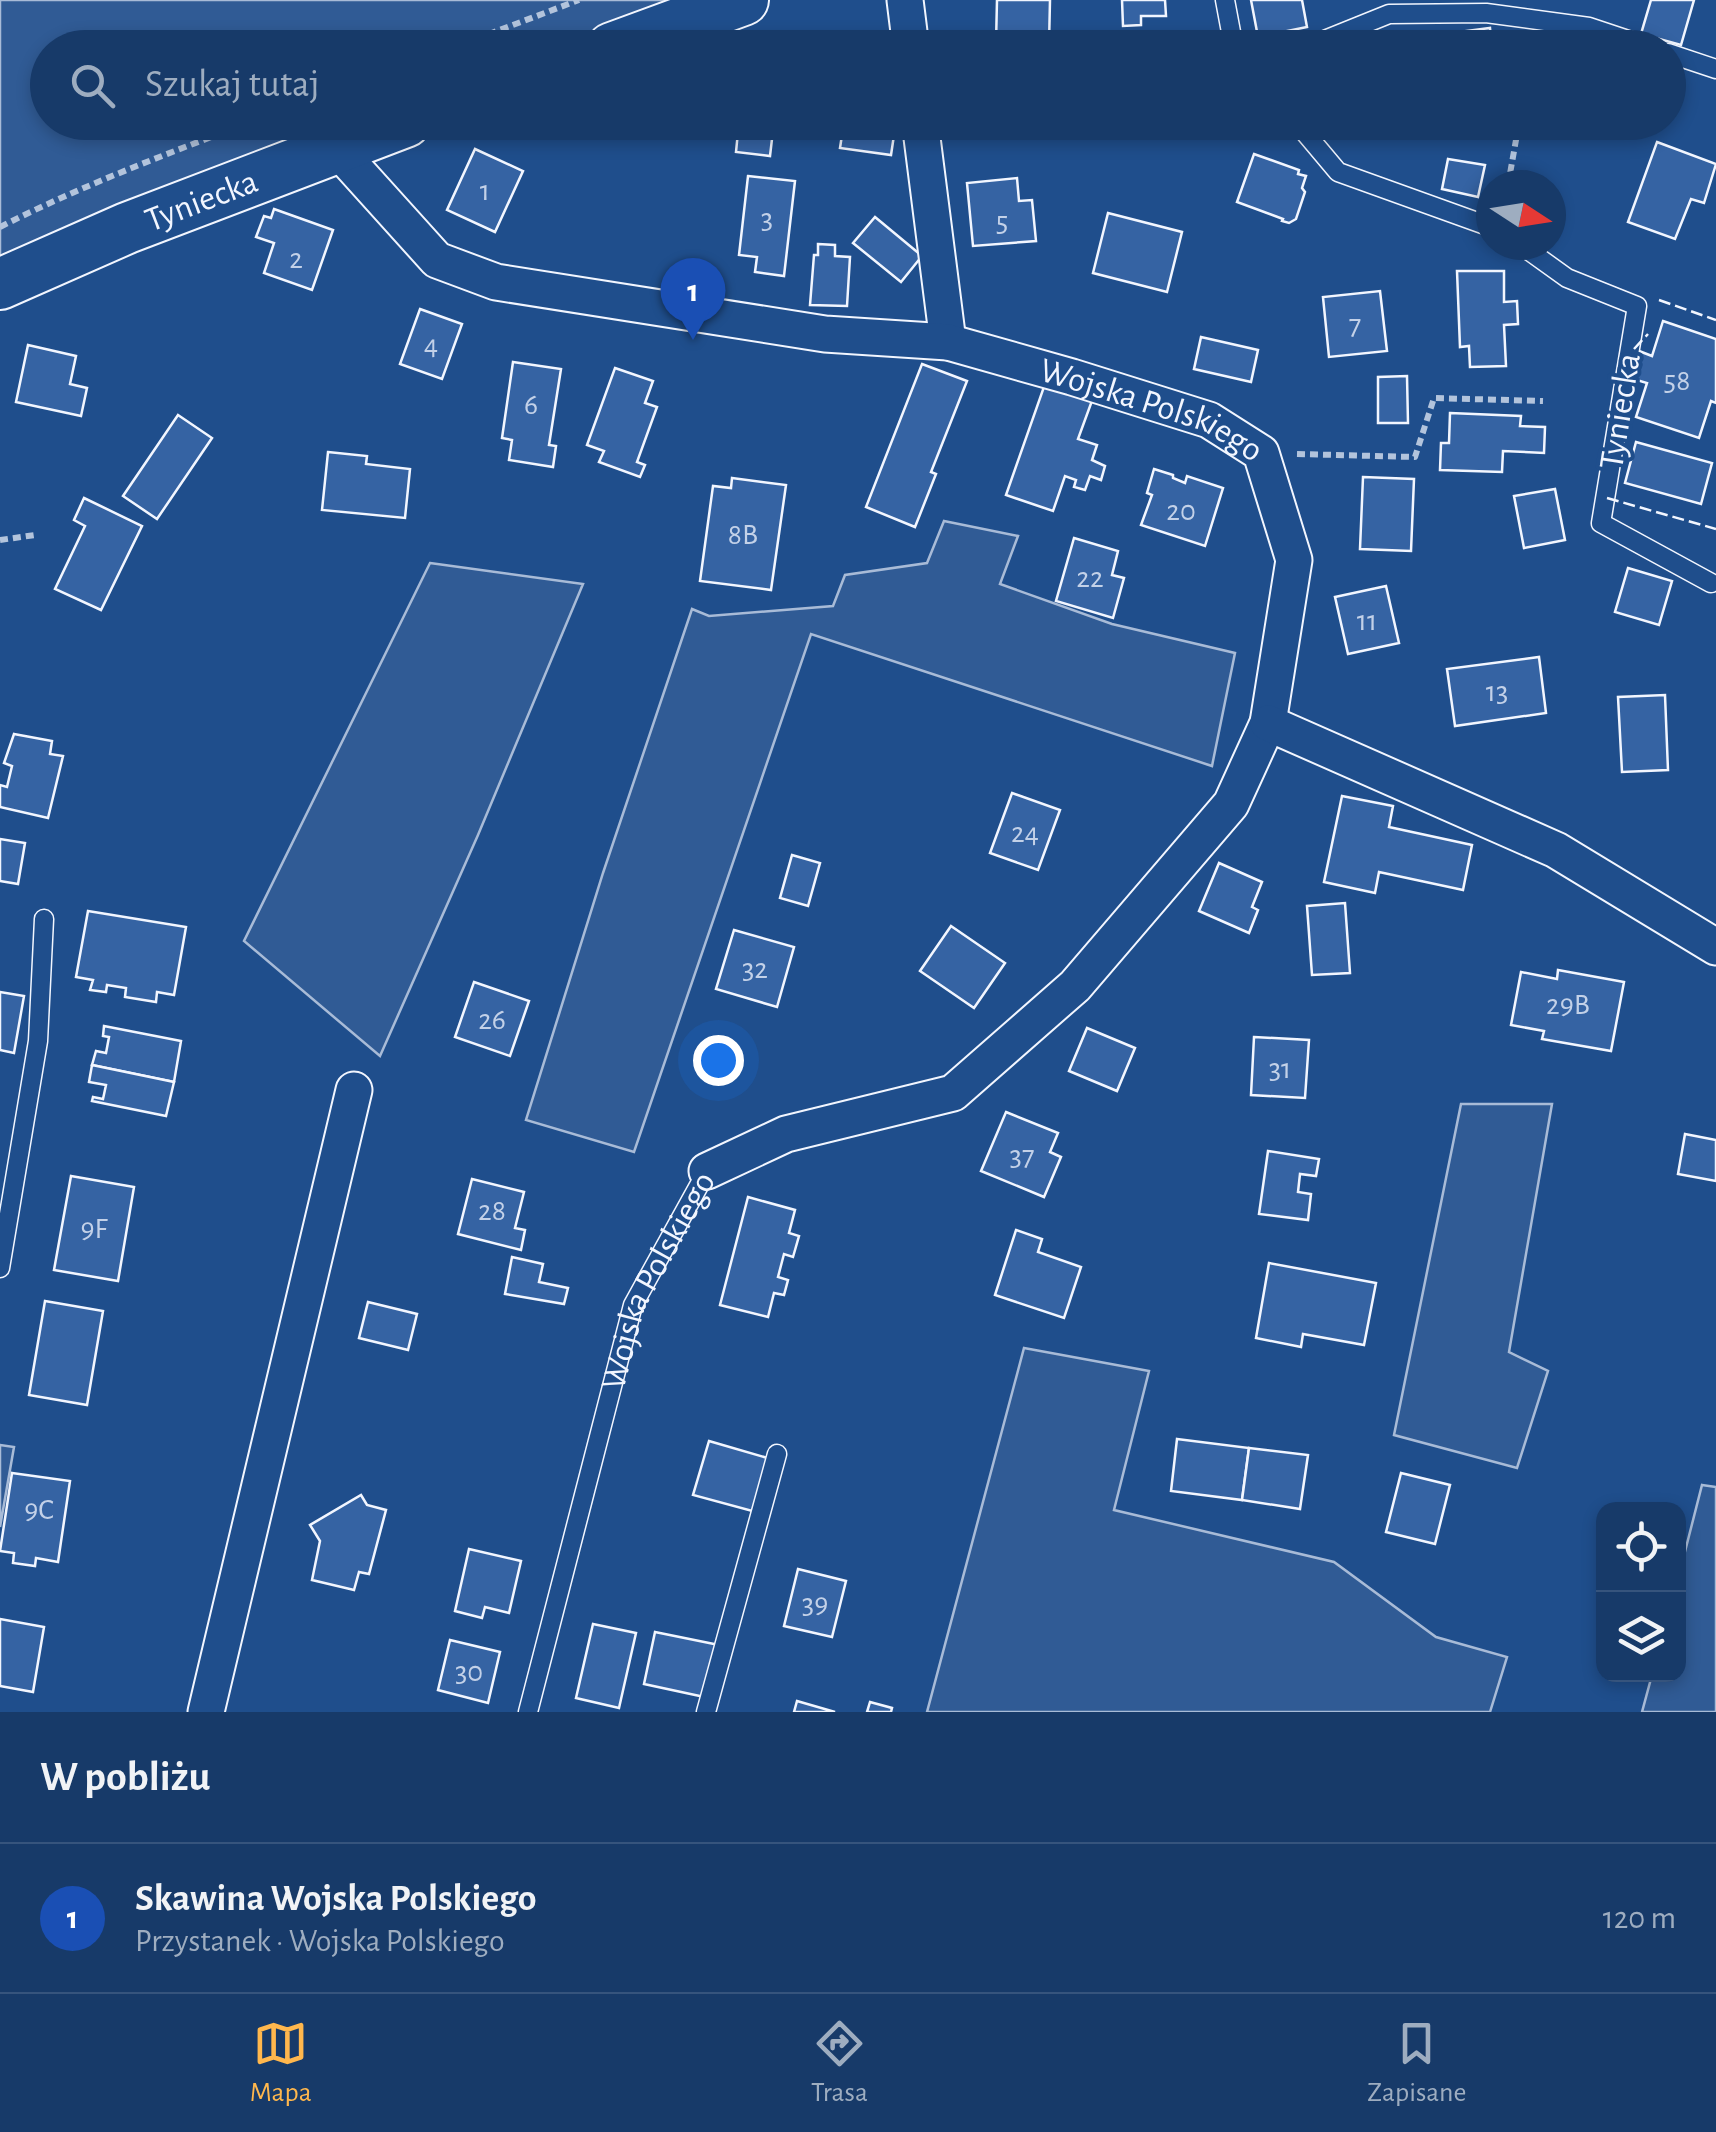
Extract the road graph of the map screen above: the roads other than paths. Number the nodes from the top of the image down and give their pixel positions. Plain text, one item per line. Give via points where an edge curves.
1 (744, 0) edge
2 (905, 0) edge
3 (1225, 0) edge
4 (662, 30) edge
5 (909, 30) edge
6 (1231, 30) edge
7 (1349, 30) edge
8 (1600, 30) edge
9 (1686, 59) edge
10 (1716, 69) edge
11 (357, 140) edge
12 (922, 140) edge
13 (1311, 140) edge
14 (336, 148) junction
15 (1476, 222) edge
16 (1542, 260) edge
17 (0, 284) edge
18 (948, 342) junction
19 (1711, 582) dead end
20 (1268, 723) junction
21 (44, 919) dead end
22 (1716, 947) edge
23 (354, 1090) dead end
24 (707, 1170) joint
25 (0, 1268) edge
26 (777, 1454) dead end
27 (206, 1712) edge
28 (528, 1712) edge
29 (706, 1712) edge

1 - 4 street
2 - 5 street
3 - 6 lane
7 - 8 lane via 1389,14 1486,13
9 - 10 lane
11 - 14 street, Tyniecka
12 - 18 street
13 - 15 lane via 1338,172
14 - 17 street, Tyniecka
14 - 18 street, Wojska Polskiego via 437,260 496,282 826,334
16 - 19 lane, Tyniecka via 1567,278 1637,306 1601,522
18 - 20 street, Wojska Polskiego via 1210,420 1260,453 1294,560
20 - 22 street via 1556,850
20 - 24 street, Wojska Polskiego via 1232,804 1075,986 953,1093 786,1134
21 - 25 lane via 38,1041
23 - 27 street
24 - 28 lane, Wojska Polskiego via 633,1305
26 - 29 lane

